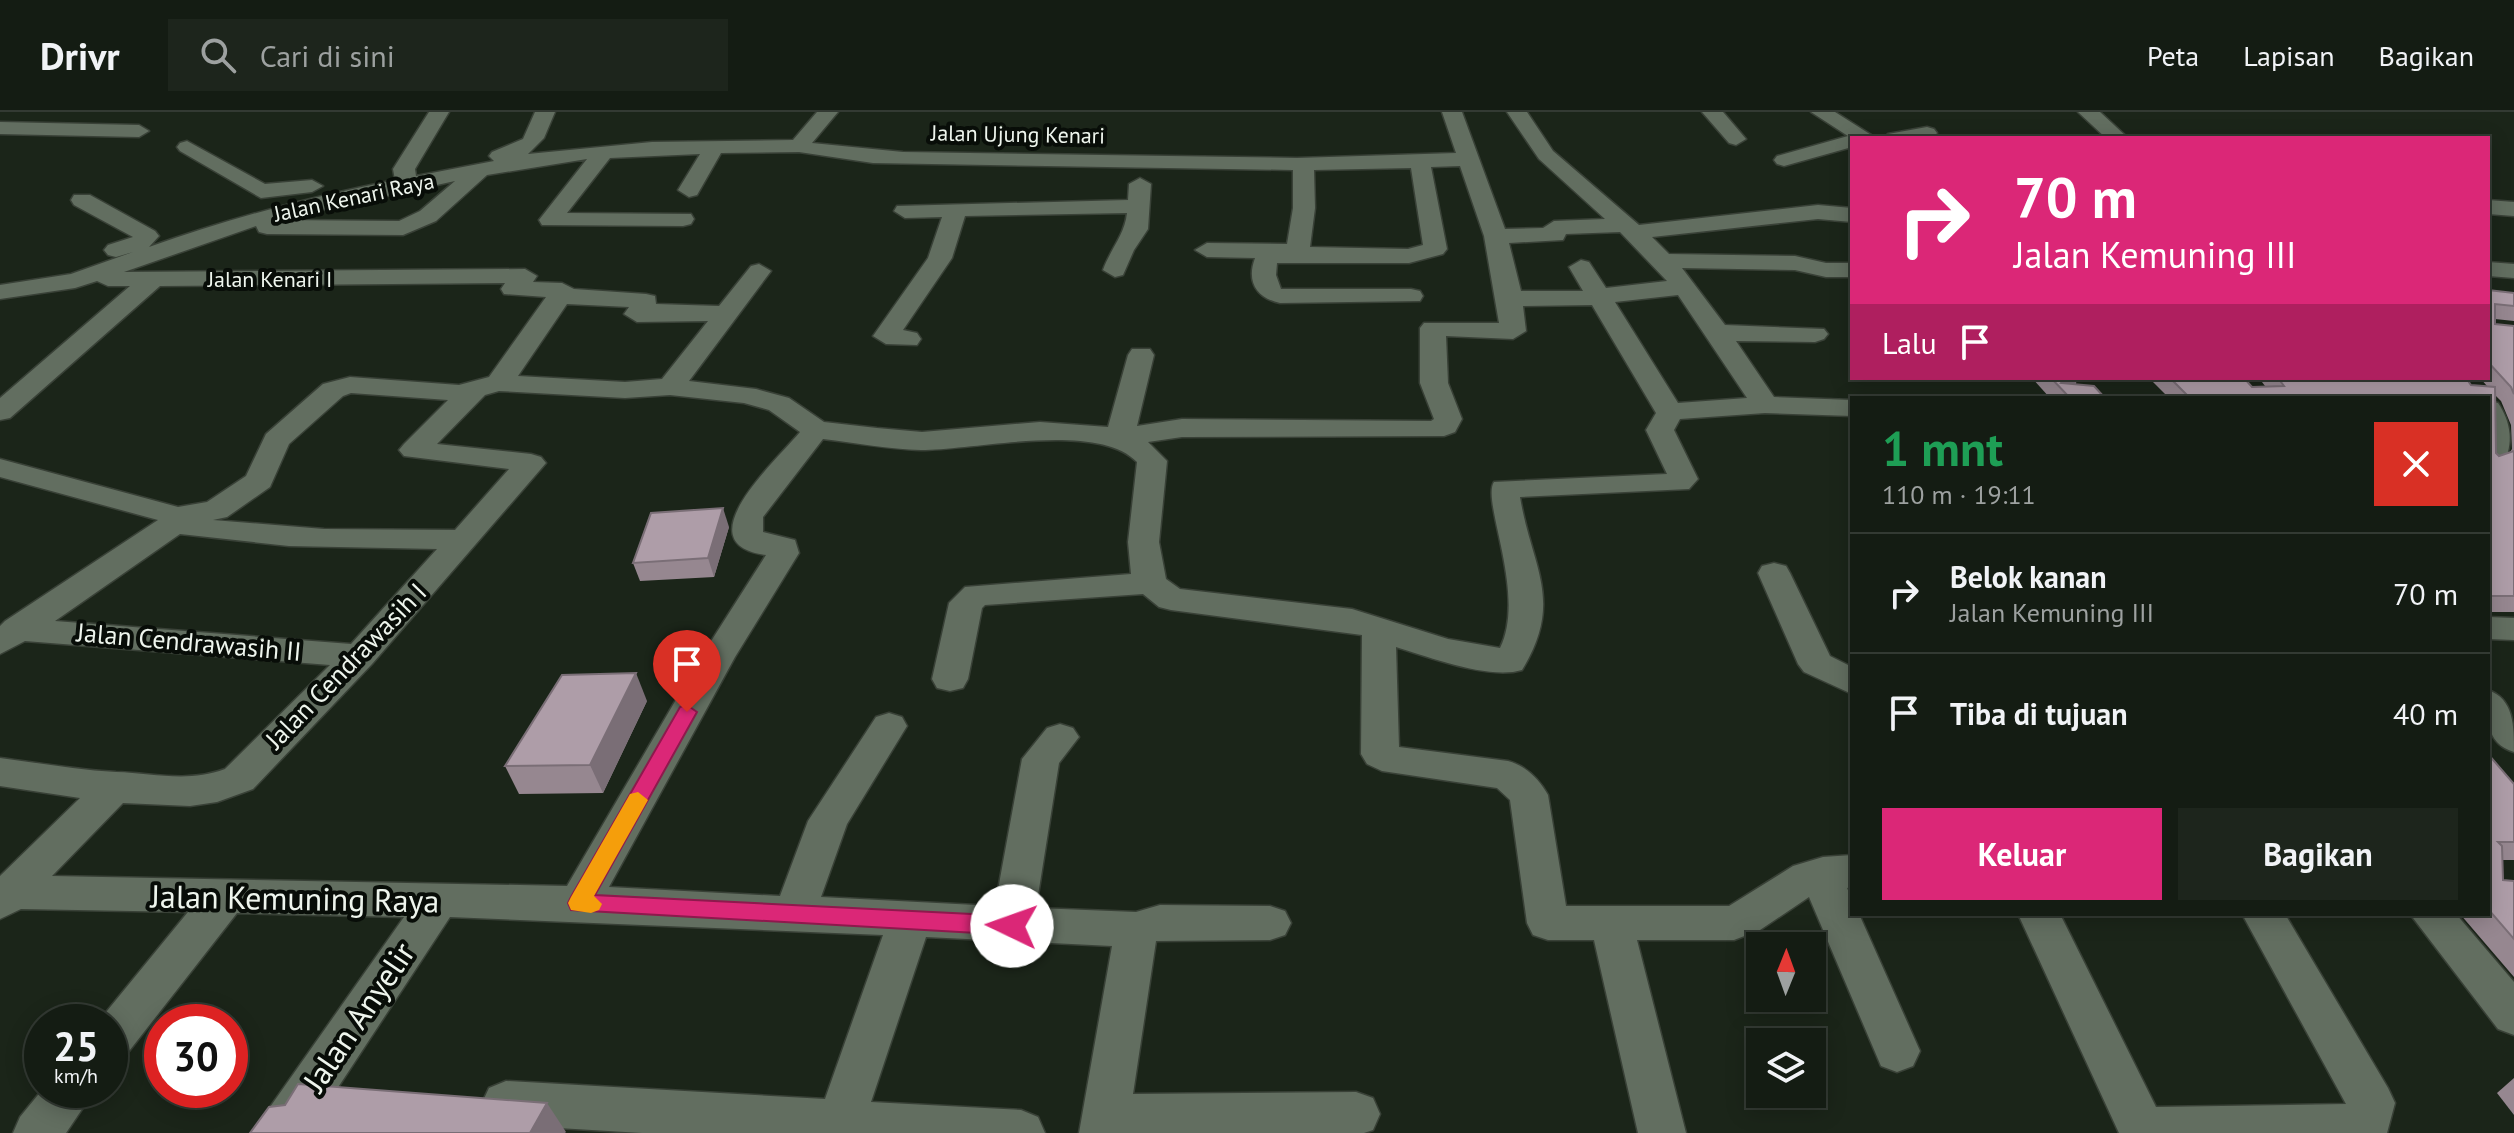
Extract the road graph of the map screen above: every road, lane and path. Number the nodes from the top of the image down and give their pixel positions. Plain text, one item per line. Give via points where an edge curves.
1 (439, 112) edge
2 (545, 112) edge
3 (828, 112) edge
4 (1452, 112) edge
5 (1517, 112) edge
6 (1712, 112) edge
7 (1821, 112) edge
8 (2088, 112) edge
9 (0, 128) edge
10 (677, 129) dead end
11 (139, 131) dead end
12 (1927, 133) dead end
13 (1863, 136) edge
14 (1908, 136) edge
15 (2116, 136) edge
16 (1736, 139) dead end
17 (1850, 142) edge
18 (799, 146) junction
19 (187, 147) dead end
20 (714, 148) junction
21 (604, 151) junction
22 (529, 153) junction
23 (1468, 159) junction
24 (1142, 160) junction
25 (1784, 160) dead end
26 (1420, 162) junction
27 (1312, 163) junction
28 (478, 173) junction
29 (405, 176) junction
30 (689, 190) dead end
31 (82, 200) dead end
32 (1139, 206) junction
33 (2490, 207) edge
34 (2514, 209) edge
35 (956, 210) junction
36 (905, 211) dead end
37 (1850, 215) edge
38 (683, 219) dead end
39 (230, 226) junction
40 (1631, 228) junction
41 (1496, 236) junction
42 (1207, 250) dead end
43 (1321, 254) junction
44 (1663, 261) junction
45 (1581, 267) dead end
46 (2490, 269) edge
47 (1115, 270) dead end
48 (1850, 270) edge
49 (759, 271) dead end
50 (2514, 271) edge
51 (153, 279) junction
52 (75, 281) junction
53 (8, 285) edge
54 (1682, 287) junction
55 (1598, 295) junction
56 (559, 296) junction
57 (1411, 296) dead end
58 (1510, 299) junction
59 (726, 314) junction
60 (1718, 333) junction
61 (1815, 334) dead end
62 (908, 339) dead end
63 (1141, 355) dead end
64 (487, 387) junction
65 (670, 387) junction
66 (1765, 405) junction
67 (1850, 408) edge
68 (0, 412) edge
69 (2490, 412) edge
70 (1670, 413) junction
71 (816, 430) junction
72 (1120, 437) junction
73 (2490, 459) edge
74 (0, 468) edge
75 (176, 520) junction
76 (465, 539) junction
77 (1774, 573) dead end
78 (1151, 583) junction
79 (2490, 628) edge
80 (1379, 629) junction
81 (2514, 629) edge
82 (9, 635) edge
83 (360, 656) junction
84 (950, 679) dead end
85 (1850, 681) edge
86 (2490, 706) edge
87 (889, 726) dead end
88 (1060, 737) dead end
89 (2514, 739) edge
90 (0, 772) edge
91 (116, 786) junction
92 (1836, 872) edge
93 (5, 898) edge
94 (224, 899) junction
95 (437, 902) junction
96 (579, 903) junction
97 (794, 913) junction
98 (1850, 913) edge
99 (1851, 916) edge
100 (2040, 916) edge
101 (2264, 916) edge
102 (2433, 916) edge
103 (910, 920) junction
104 (1270, 923) dead end
105 (1611, 923) junction
106 (1012, 926) junction
107 (1136, 930) junction
108 (2514, 1015) edge
109 (128, 1019) edge
110 (1897, 1051) dead end
111 (310, 1089) junction
112 (357, 1093) edge
113 (468, 1101) edge
114 (57, 1108) edge
115 (1356, 1114) dead end
116 (589, 1122) edge
117 (1104, 1125) edge
118 (838, 1129) edge
119 (2144, 1131) edge
120 (37, 1133) edge
121 (280, 1133) edge
122 (1021, 1133) edge
123 (1662, 1133) edge

1 - 29 street
2 - 22 street
3 - 18 street
4 - 23 street
5 - 40 street via 1550,163
6 - 16 street
7 - 13 street
8 - 15 street
9 - 11 street
10 - 22 street
12 - 14 street
17 - 25 street
18 - 20 street, Jalan Ujung Kenari
18 - 24 street, Jalan Ujung Kenari via 845,154
19 - 29 street via 261,191
20 - 21 street, Jalan Ujung Kenari
20 - 30 street
21 - 22 street, Jalan Ujung Kenari
21 - 38 street via 550,220
22 - 28 street, Jalan Kenari Raya
22 - 29 street
23 - 26 street, Jalan Ujung Kenari
23 - 41 street
24 - 27 street, Jalan Ujung Kenari
24 - 32 street
26 - 27 street, Jalan Ujung Kenari
26 - 43 street via 1435,249 1409,256
27 - 42 street via 1298,251
27 - 43 street
28 - 29 street, Jalan Kenari Raya
28 - 39 street, Jalan Kenari Raya via 428,216 403,228
29 - 39 street, Jalan Kenari Raya
31 - 53 street via 148,239
32 - 35 street
32 - 47 street via 1137,229
33 - 34 street
35 - 36 street
35 - 62 street via 940,258 886,336
37 - 40 street via 1818,212
39 - 52 street, Jalan Kenari Raya
40 - 41 street via 1554,228 1555,235
40 - 44 street
41 - 58 street
43 - 57 street via 1267,257 1265,283 1270,293 1298,298
44 - 48 street via 1795,263
44 - 54 street
45 - 55 street
46 - 50 street
49 - 59 street
51 - 52 street, Jalan Kenari I
51 - 56 street, Jalan Kenari I via 525,276 513,289 562,290
51 - 68 street
52 - 53 street, Jalan Kenari Raya
54 - 55 street
54 - 60 street
55 - 58 street
55 - 70 street
56 - 59 street via 646,301 637,314
56 - 64 street
58 - 72 street via 1513,331 1433,328 1434,383 1448,419 1445,426 1423,431 1182,428
59 - 65 street
60 - 61 street
60 - 66 street
63 - 72 street
64 - 65 street
64 - 75 street via 459,393 358,385 333,390 276,440 259,481 216,510
64 - 76 street, Jalan Cendrawasih I via 414,450 531,463
65 - 71 street via 779,404
66 - 67 street
66 - 70 street
69 - 73 street via 2498,444
70 - 80 street via 1660,430 1682,473 1678,483 1505,488 1525,576 1523,644 1510,662 1444,650
71 - 72 street via 922,441 1040,431
71 - 96 street via 747,516 747,536 784,547 783,553
72 - 78 street via 1152,461 1144,549
74 - 75 street
75 - 76 street via 249,535 339,541
75 - 82 street
76 - 83 street, Jalan Cendrawasih I
77 - 85 street via 1816,664
78 - 80 street via 1171,599 1322,615
78 - 84 street via 977,595 966,603
79 - 81 street
80 - 105 street via 1380,754 1395,761 1508,775 1529,795 1548,923
82 - 83 street, Jalan Cendrawasih II
83 - 91 street, Jalan Cendrawasih I via 227,786 187,794
86 - 89 street
87 - 97 street via 828,821
88 - 106 street via 1041,759
90 - 91 street, Jalan Cendrawasih I
91 - 93 street
92 - 98 street
92 - 105 street via 1799,883 1758,913 1734,923
93 - 94 street, Jalan Kemuning Raya
94 - 95 street, Jalan Kemuning Raya
94 - 109 street
95 - 96 street, Jalan Kemuning Raya
95 - 111 street, Jalan Anyelir
96 - 97 street, Jalan Kemuning Raya
97 - 103 street, Jalan Kemuning Raya
99 - 110 street
100 - 119 street
101 - 119 street via 2371,1103 2370,1117 2358,1126
102 - 108 street
103 - 106 street, Jalan Kemuning Raya
103 - 118 street
104 - 107 street, Jalan Kemuning Raya via 1160,922
105 - 123 street
106 - 107 street, Jalan Kemuning Raya
107 - 117 street
111 - 112 street
111 - 121 street, Jalan Anyelir
113 - 116 street
114 - 120 street
115 - 117 street
116 - 118 street
118 - 122 street

